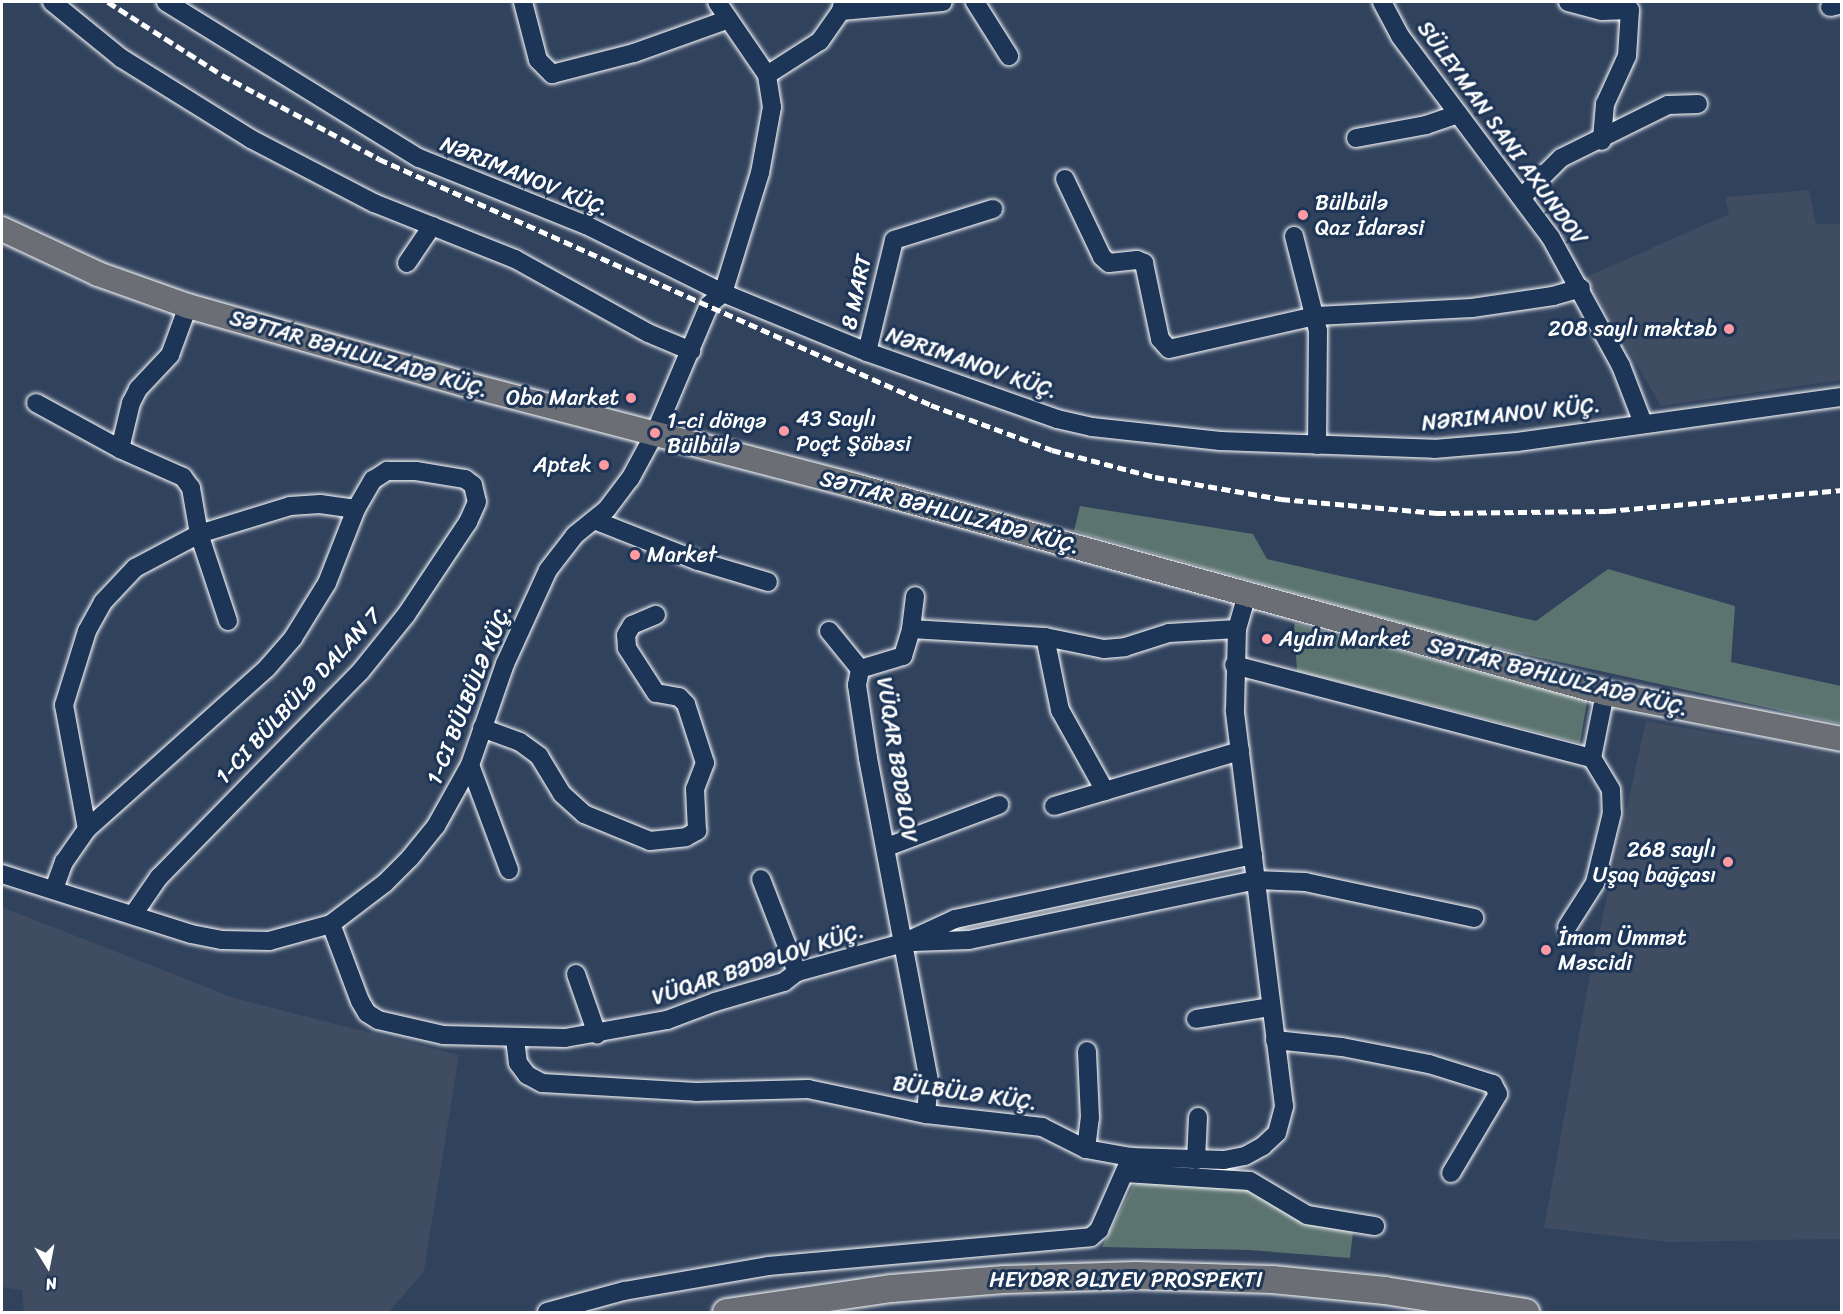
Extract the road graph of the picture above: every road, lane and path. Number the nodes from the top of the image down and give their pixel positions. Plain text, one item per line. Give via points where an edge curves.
1 (52, 2) edge
2 (166, 2) edge
3 (523, 2) edge
4 (717, 2) edge
5 (943, 2) edge
6 (975, 2) edge
7 (1382, 2) edge
8 (1568, 2) edge
9 (842, 6) edge
10 (1630, 6) edge
11 (726, 20) junction
12 (1009, 56) dead end
13 (767, 75) junction
14 (1698, 104) dead end
15 (1458, 114) junction
16 (1356, 138) dead end
17 (1602, 141) junction
18 (1065, 179) dead end
19 (1522, 197) junction
20 (993, 209) dead end
21 (432, 226) junction
22 (2, 229) edge
23 (1294, 236) dead end
24 (407, 263) dead end
25 (1581, 288) junction
26 (723, 293) junction
27 (188, 306) junction
28 (1316, 316) junction
29 (691, 351) junction
30 (867, 351) junction
31 (1842, 397) edge
32 (36, 403) dead end
33 (1643, 423) junction
34 (655, 433) junction
35 (1317, 445) junction
36 (120, 449) junction
37 (356, 509) junction
38 (594, 520) junction
39 (199, 534) junction
40 (768, 582) dead end
41 (1247, 593) junction
42 (915, 596) dead end
43 (656, 615) dead end
44 (228, 621) dead end
45 (911, 629) junction
46 (1237, 629) junction
47 (829, 631) dead end
48 (1045, 637) junction
49 (1234, 665) junction
50 (860, 669) junction
51 (1605, 693) junction
52 (482, 728) junction
53 (1842, 738) edge
54 (1240, 751) junction
55 (1592, 758) junction
56 (470, 765) junction
57 (1105, 791) junction
58 (999, 805) dead end
59 (1054, 806) dead end
60 (87, 829) junction
61 (887, 847) junction
62 (1253, 855) junction
63 (509, 870) dead end
64 (2, 874) edge
65 (760, 879) dead end
66 (1256, 880) junction
67 (54, 889) junction
68 (133, 915) junction
69 (1474, 918) dead end
70 (331, 924) junction
71 (1567, 927) dead end
72 (903, 943) junction
73 (797, 972) junction
74 (576, 974) dead end
75 (1270, 1007) junction
76 (1196, 1019) dead end
77 (597, 1034) junction
78 (515, 1039) junction
79 (1275, 1040) junction
80 (1087, 1051) dead end
81 (926, 1114) junction
82 (1198, 1117) dead end
83 (1086, 1149) junction
84 (1196, 1160) junction
85 (1128, 1165) junction
86 (1451, 1173) dead end
87 (1375, 1226) dead end
88 (547, 1312) edge
89 (726, 1312) edge
90 (1525, 1312) edge

1 - 21 street via 121,58 251,139 374,203
2 - 26 street, NƏRIMANOV KÜÇ. via 419,158 586,225
3 - 11 street via 538,60 552,74 634,53
4 - 11 street
5 - 9 street
6 - 12 street
7 - 15 street, SÜLEYMAN SANI AXUNDOV via 1400,36
8 - 10 street via 1602,11
9 - 13 street via 820,41
10 - 17 street via 1627,56 1605,104
11 - 13 street
13 - 26 street via 771,128
14 - 17 street via 1668,105
15 - 16 street via 1426,126
15 - 19 street, SÜLEYMAN SANI AXUNDOV
17 - 19 street via 1551,164
18 - 28 street via 1102,257 1109,263 1144,263 1163,345 1169,348
19 - 25 street, SÜLEYMAN SANI AXUNDOV
20 - 30 street, 8 MART via 894,240
21 - 24 street
21 - 29 street via 515,259 648,333
22 - 27 main road, SƏTTAR BƏHLULZADƏ KÜÇ. via 83,268
23 - 28 street
25 - 28 street via 1472,308
25 - 33 street, SÜLEYMAN SANI AXUNDOV via 1621,366
26 - 29 street, 1-CI BÜLBÜLƏ KÜÇ. via 709,305
26 - 30 street, NƏRIMANOV KÜÇ.
27 - 34 main road, SƏTTAR BƏHLULZADƏ KÜÇ.
27 - 36 street via 170,355 138,389 131,403
28 - 35 street
29 - 34 street, 1-CI BÜLBÜLƏ KÜÇ.
30 - 35 street, NƏRIMANOV KÜÇ. via 1092,427 1160,437
31 - 33 street, NƏRIMANOV KÜÇ.
32 - 36 street
33 - 35 street, NƏRIMANOV KÜÇ. via 1479,446
34 - 38 street, 1-CI BÜLBÜLƏ KÜÇ. via 621,495
34 - 41 main road, SƏTTAR BƏHLULZADƏ KÜÇ.
36 - 39 street via 183,477 191,488
37 - 39 street via 320,504 290,506
37 - 60 street, 1-CI BÜLBÜLƏ DALAN 7 via 327,583 293,638 267,668
37 - 68 street, 1-CI BÜLBÜLƏ DALAN 7 via 373,480 387,471 437,472 465,479 477,491 477,502 468,522 406,615 352,680 159,877
38 - 40 street via 688,558
38 - 52 street, 1-CI BÜLBÜLƏ KÜÇ. via 575,535 548,570 505,664
39 - 44 street
39 - 60 street via 135,568 113,589 87,631 64,705
41 - 46 street, BÜLBÜLƏ KÜÇ.
41 - 51 main road, SƏTTAR BƏHLULZADƏ KÜÇ.
42 - 45 street
43 - 52 street via 632,625 626,635 627,648 656,693 679,697 686,704 705,763 695,789 697,831 664,842 651,842 584,814 562,794 539,756 520,742
45 - 48 street
45 - 50 street, VÜQAR BƏDƏLOV via 908,650 903,656
46 - 48 street via 1169,633 1125,647 1104,649
46 - 49 street, BÜLBÜLƏ KÜÇ.
47 - 50 street
48 - 57 street via 1060,710
49 - 54 street, BÜLBÜLƏ KÜÇ.
49 - 55 street
50 - 61 street, VÜQAR BƏDƏLOV via 857,685
51 - 53 main road, SƏTTAR BƏHLULZADƏ KÜÇ.
51 - 55 street
52 - 56 street, 1-CI BÜLBÜLƏ KÜÇ.
54 - 57 street
54 - 62 street, BÜLBÜLƏ KÜÇ.
55 - 71 street via 1611,790 1612,813 1595,883
56 - 63 street
56 - 70 street, 1-CI BÜLBÜLƏ KÜÇ. via 441,818 410,858 385,883
57 - 59 street
58 - 61 street
60 - 67 street, 1-CI BÜLBÜLƏ DALAN 7 via 64,862
61 - 72 street, VÜQAR BƏDƏLOV
62 - 66 street, BÜLBÜLƏ KÜÇ.
62 - 72 street, VÜQAR BƏDƏLOV KÜÇ. via 955,919
64 - 67 street, 1-CI BÜLBÜLƏ KÜÇ.
65 - 73 street
66 - 69 street via 1305,882
66 - 72 street via 969,940
66 - 75 street, BÜLBÜLƏ KÜÇ.
67 - 68 street, 1-CI BÜLBÜLƏ KÜÇ.
68 - 70 street, 1-CI BÜLBÜLƏ KÜÇ. via 222,940 269,941
70 - 78 street, VÜQAR BƏDƏLOV KÜÇ. via 367,1013 378,1020 443,1035
72 - 73 street, VÜQAR BƏDƏLOV KÜÇ.
72 - 81 street, VÜQAR BƏDƏLOV via 928,1081
73 - 77 street, VÜQAR BƏDƏLOV KÜÇ. via 784,982 667,1020
74 - 77 street
75 - 76 street
75 - 79 street, BÜLBÜLƏ KÜÇ.
77 - 78 street, VÜQAR BƏDƏLOV KÜÇ.
78 - 81 street, BÜLBÜLƏ KÜÇ. via 518,1063 527,1075 542,1083 696,1092 808,1089
79 - 84 street, BÜLBÜLƏ KÜÇ. via 1284,1106 1277,1133 1245,1156
79 - 86 street via 1342,1047 1429,1064 1493,1084 1498,1094
80 - 83 street via 1090,1118
81 - 83 street, BÜLBÜLƏ KÜÇ. via 1041,1127
82 - 84 street
83 - 85 street, BÜLBÜLƏ KÜÇ.
84 - 85 street, BÜLBÜLƏ KÜÇ.
85 - 87 street via 1250,1181 1307,1215
85 - 88 street via 1099,1230 1091,1237 768,1266 624,1291
89 - 90 highway, HEYDƏR ƏLIYEV PROSPEKTI via 891,1288 1136,1275 1272,1279 1384,1290

